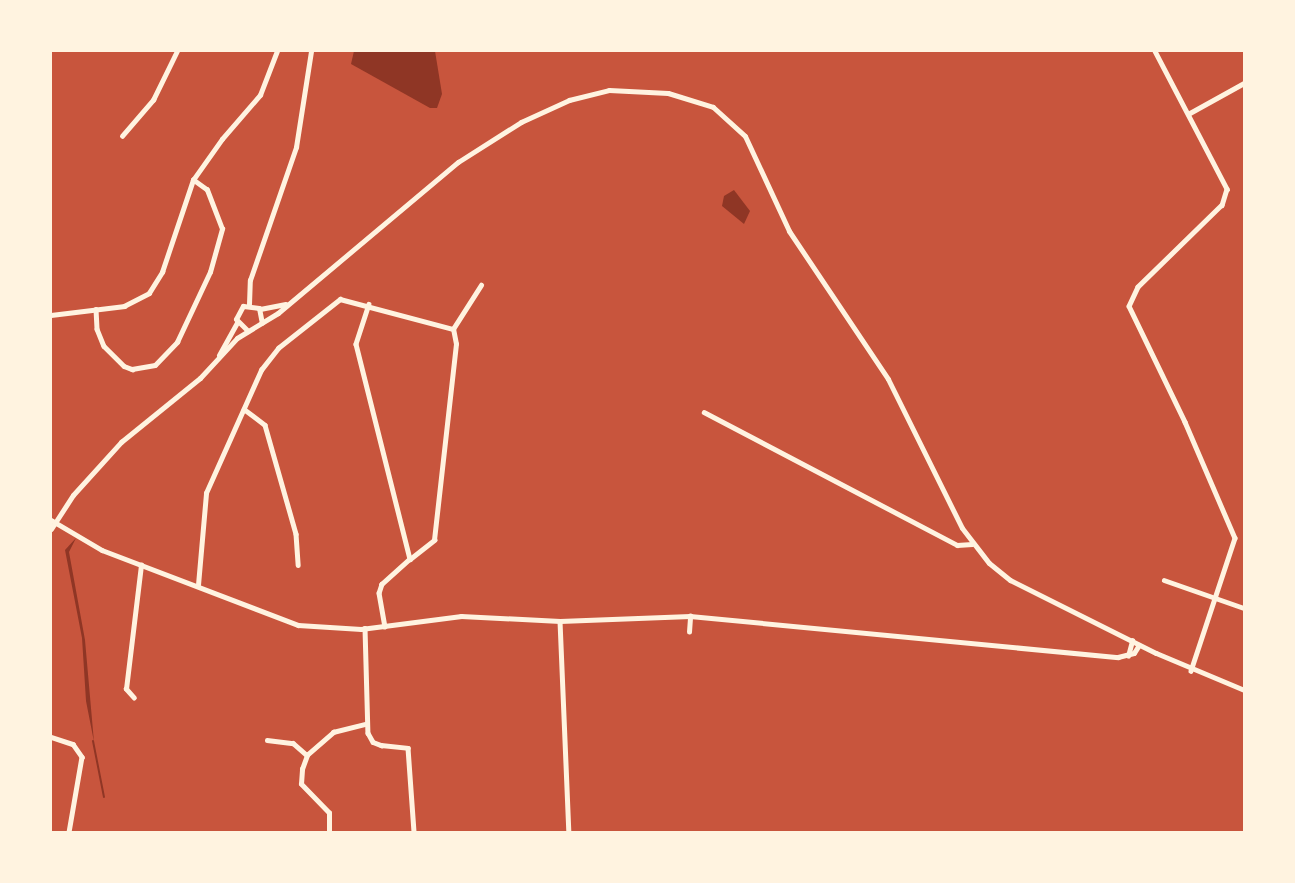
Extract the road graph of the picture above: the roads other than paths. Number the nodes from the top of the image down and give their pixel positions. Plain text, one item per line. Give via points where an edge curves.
1 (177, 51) edge
2 (277, 51) edge
3 (312, 51) edge
4 (1155, 51) edge
5 (1244, 83) edge
6 (1188, 114) junction
7 (122, 136) dead end
8 (193, 180) junction
9 (481, 285) dead end
10 (293, 301) junction
11 (249, 304) junction
12 (369, 304) junction
13 (96, 309) junction
14 (260, 309) junction
15 (51, 315) edge
16 (237, 322) junction
17 (262, 323) junction
18 (453, 329) junction
19 (248, 331) junction
20 (214, 362) junction
21 (244, 409) junction
22 (704, 412) dead end
23 (53, 522) edge
24 (51, 530) edge
25 (972, 544) junction
26 (410, 559) junction
27 (141, 565) junction
28 (298, 565) dead end
29 (1164, 580) dead end
30 (198, 585) junction
31 (1215, 600) junction
32 (1244, 608) edge
33 (690, 616) junction
34 (560, 621) junction
35 (386, 626) junction
36 (365, 628) junction
37 (689, 632) dead end
38 (1132, 641) junction
39 (1139, 645) junction
40 (1128, 656) junction
41 (1191, 671) junction
42 (1244, 690) edge
43 (134, 698) dead end
44 (366, 723) junction
45 (51, 737) edge
46 (267, 740) dead end
47 (307, 755) junction
48 (69, 832) edge
49 (329, 832) edge
50 (414, 832) edge
51 (569, 832) edge

1 - 7 street via 153,100
2 - 8 street via 260,95 215,147
3 - 11 street via 296,147 252,271
4 - 6 street
5 - 6 street
6 - 31 street via 1227,189 1227,198 1138,287 1129,306 1235,538
8 - 13 street via 155,286 135,303
8 - 13 street via 207,190 222,229 210,272 177,342 155,365 139,369 124,366 104,346 97,329
9 - 18 street
10 - 14 street
10 - 17 street
10 - 25 street via 458,162 521,122 569,100 609,90 692,98 713,107 745,136 789,231 888,379
11 - 14 street
11 - 16 street via 240,309
12 - 18 street
12 - 21 street via 340,300 278,348 261,370
12 - 26 street via 356,344
13 - 15 street
14 - 17 street
16 - 19 street
16 - 20 street
17 - 19 street
18 - 26 street via 456,344 434,540
19 - 20 street
20 - 23 street via 110,453
21 - 28 street via 265,425 296,534
21 - 30 street via 206,493
22 - 25 street via 957,545
23 - 24 street
23 - 27 street via 102,550
25 - 38 street via 1010,580
26 - 35 street via 382,584 379,593
27 - 30 street
27 - 43 street via 126,689
29 - 31 street
30 - 36 street via 298,625
31 - 32 street
31 - 41 street
33 - 34 street
33 - 37 street
33 - 40 street
34 - 35 street via 478,616
34 - 51 street
35 - 36 street
36 - 44 street
38 - 39 street
38 - 40 street
39 - 40 street
39 - 41 street
41 - 42 street
44 - 47 street via 333,732
44 - 50 street via 373,742 408,748
45 - 48 street via 73,744 82,757
46 - 47 street via 293,743
47 - 49 street via 301,784 328,813

